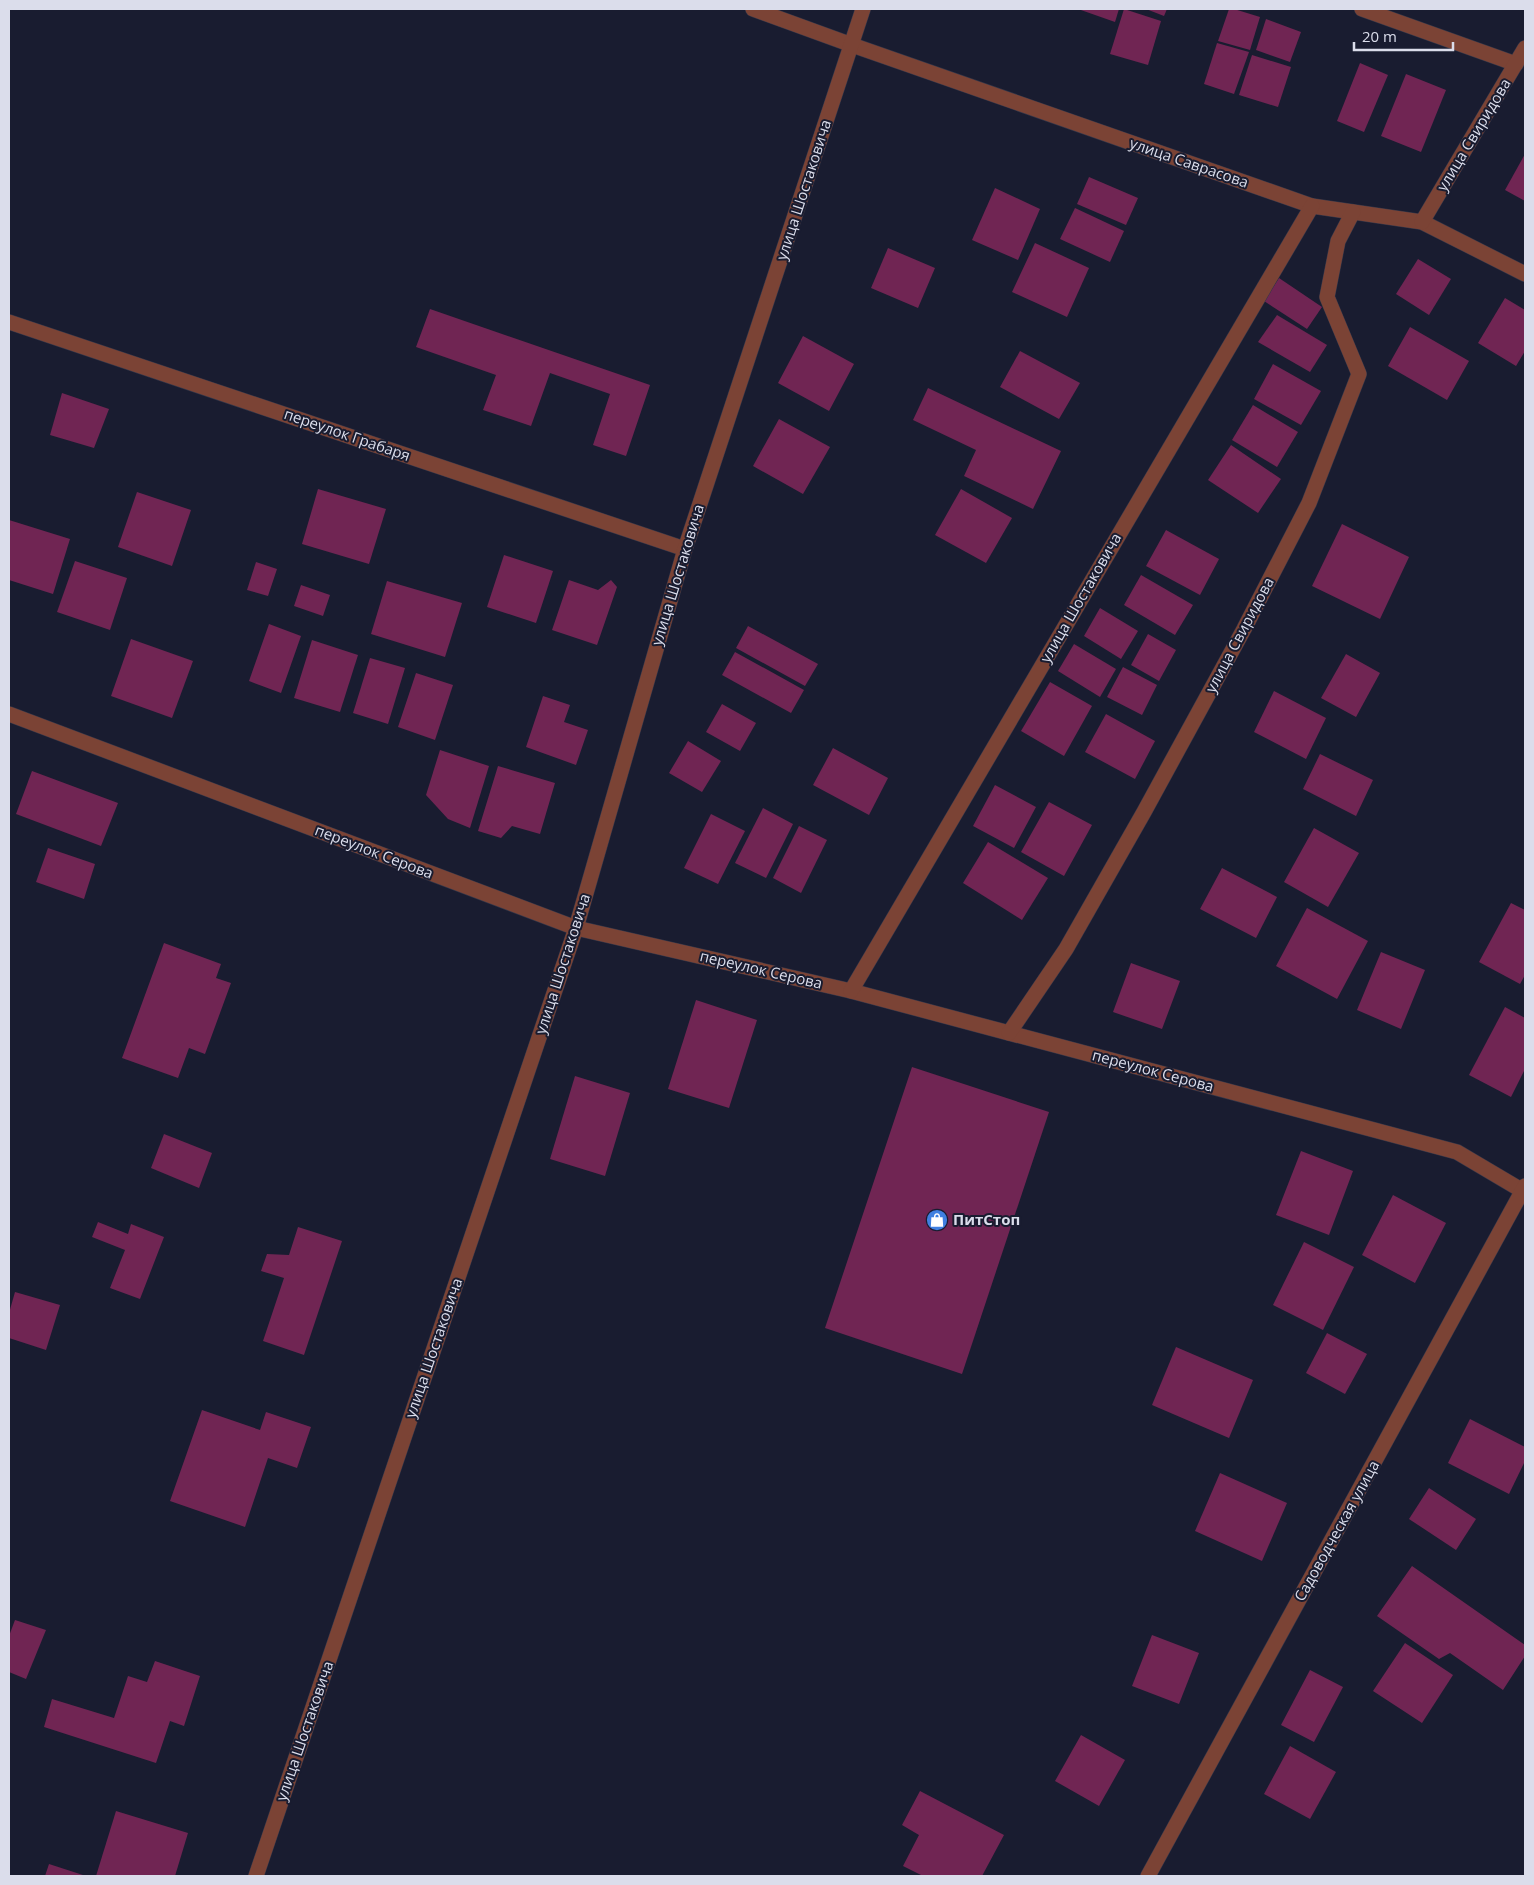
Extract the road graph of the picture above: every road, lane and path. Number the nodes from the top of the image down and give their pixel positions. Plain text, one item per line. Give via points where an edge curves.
1 (753, 9) edge
2 (864, 9) edge
3 (1362, 9) edge
4 (852, 45) junction
5 (1525, 48) edge
6 (1516, 64) junction
7 (1312, 206) junction
8 (1353, 212) junction
9 (1422, 222) junction
10 (1525, 274) edge
11 (9, 322) edge
12 (685, 549) junction
13 (9, 714) edge
14 (576, 928) junction
15 (851, 991) junction
16 (1009, 1033) junction
17 (1524, 1188) edge
18 (256, 1876) edge
19 (1148, 1876) edge

1 - 4 street, улица Саврасова
2 - 4 street, улица Шостаковича
3 - 6 street
4 - 7 street, улица Саврасова
4 - 12 street, улица Шостаковича
5 - 6 street, улица Свиридова
6 - 9 street, улица Свиридова
7 - 8 street, улица Саврасова
7 - 15 street, улица Шостаковича
8 - 9 street, улица Саврасова
8 - 16 street, улица Свиридова via 1338,241 1328,297 1359,374 1309,503 1244,629 1066,950
9 - 10 street, улица Саврасова
11 - 12 street, переулок Грабаря
12 - 14 street, улица Шостаковича
13 - 14 street, переулок Серова
14 - 15 street, переулок Серова
14 - 18 street, улица Шостаковича
15 - 16 street, переулок Серова
16 - 17 street, переулок Серова via 1457,1152
17 - 19 street, Садоводческая улица

